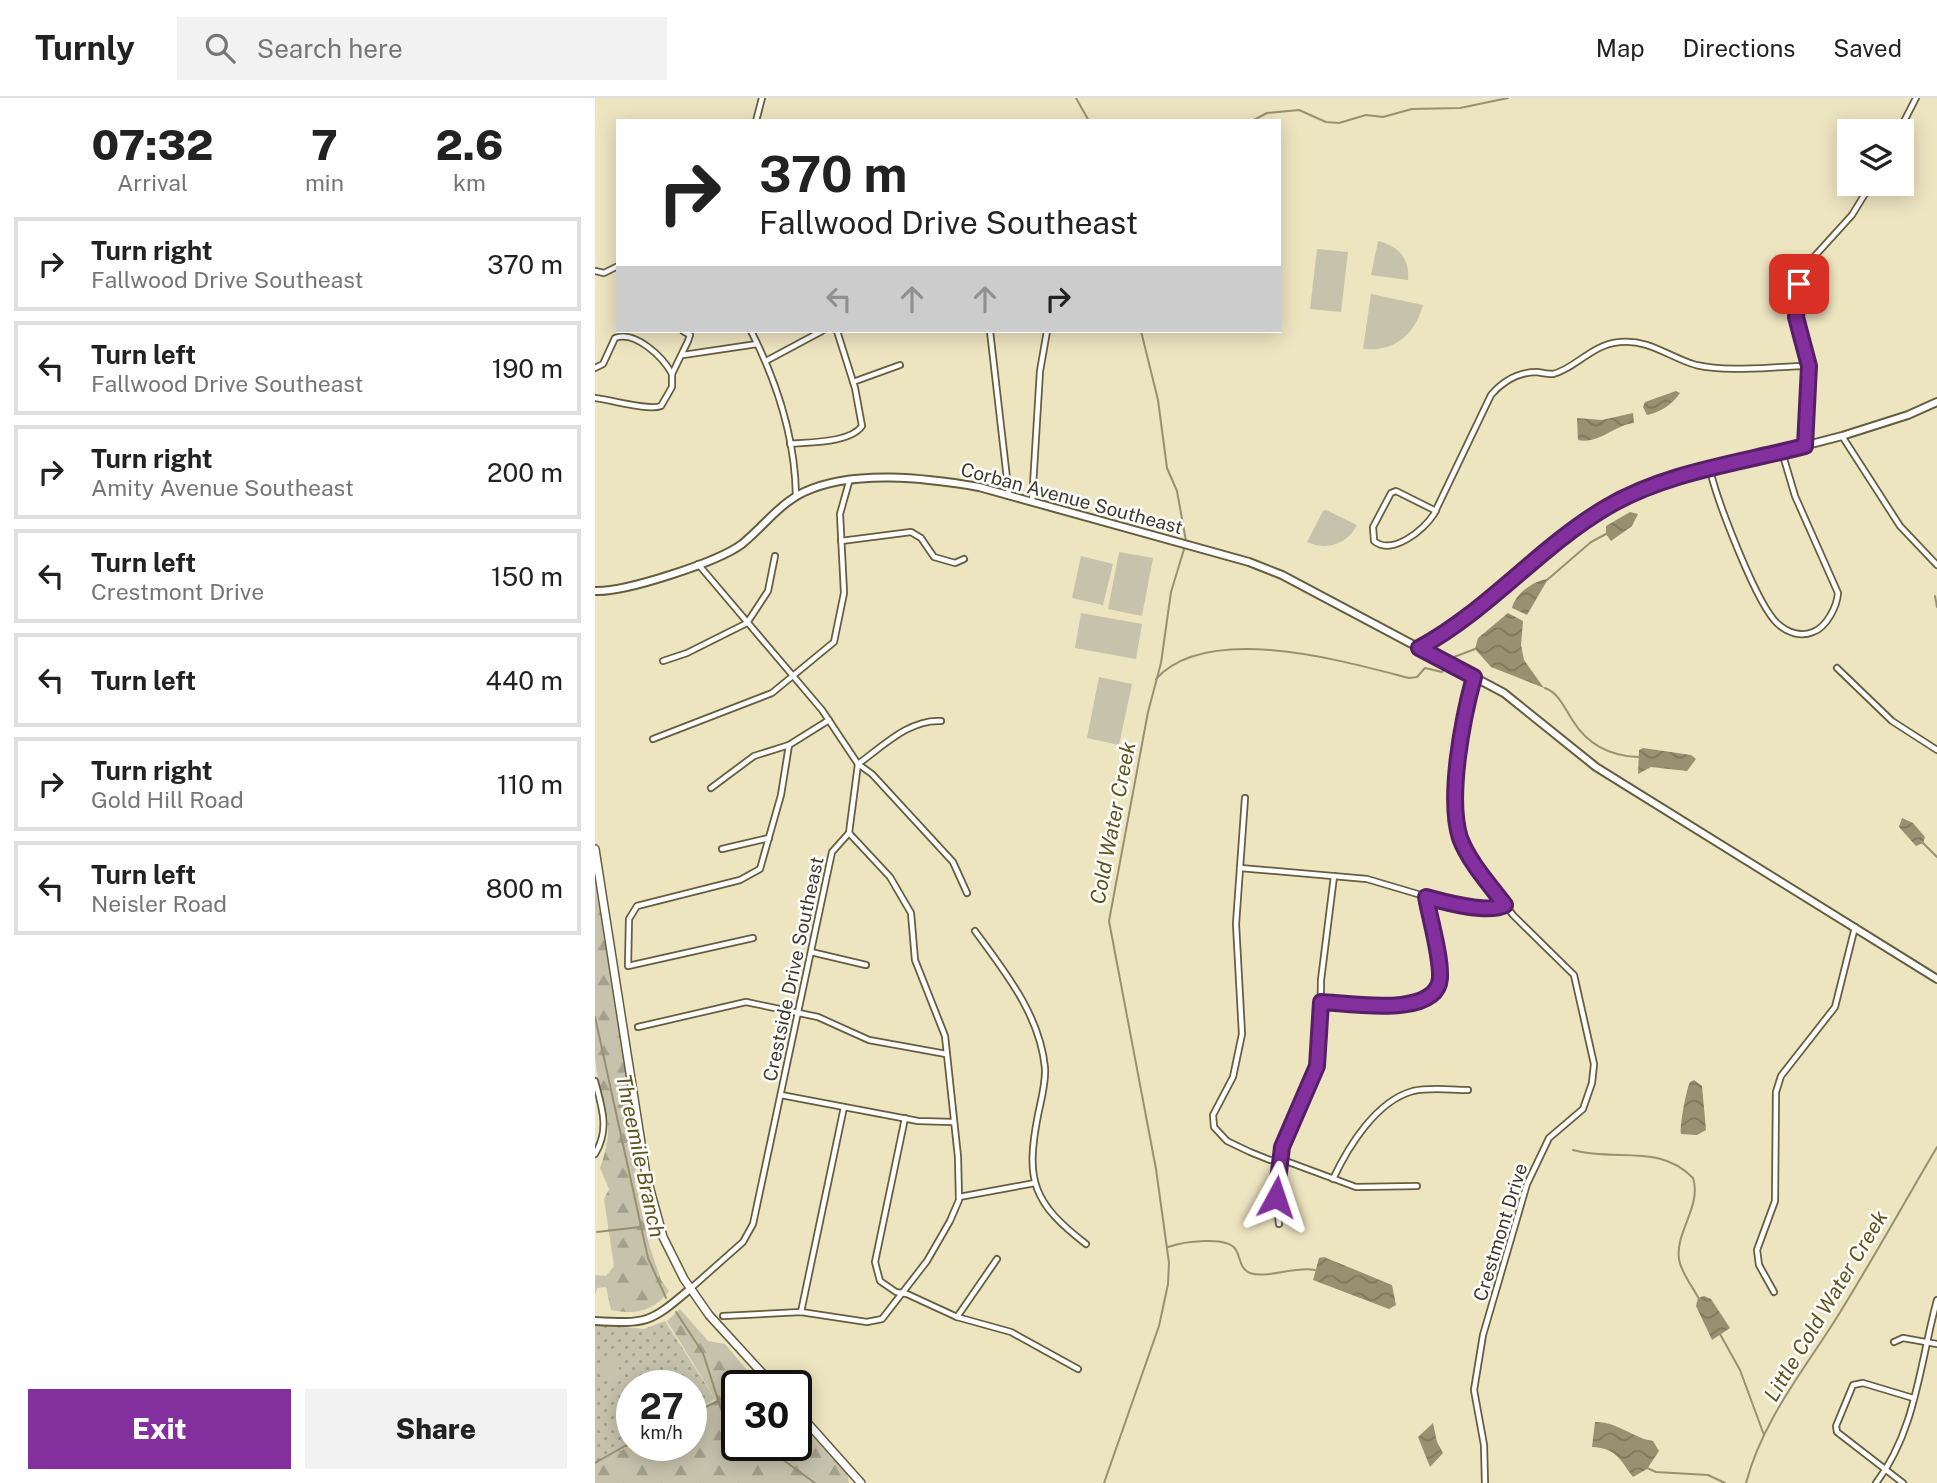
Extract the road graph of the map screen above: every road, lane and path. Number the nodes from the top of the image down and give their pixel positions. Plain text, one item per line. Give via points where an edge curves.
1 (762, 98) edge
2 (1916, 98) edge
3 (757, 119) edge
4 (1905, 119) edge
5 (1864, 196) edge
6 (616, 267) edge
7 (595, 271) edge
8 (686, 333) edge
9 (752, 333) edge
10 (818, 333) edge
11 (838, 333) edge
12 (990, 333) edge
13 (1047, 333) edge
14 (757, 344) junction
15 (682, 355) junction
16 (766, 360) junction
17 (900, 365) dead end
18 (1809, 366) junction
19 (595, 368) edge
20 (672, 374) junction
21 (853, 382) junction
22 (595, 398) edge
23 (1937, 402) edge
24 (1842, 436) junction
25 (790, 444) junction
26 (1805, 446) junction
27 (1782, 452) junction
28 (1710, 470) junction
29 (849, 482) junction
30 (796, 496) junction
31 (1009, 496) junction
32 (1032, 502) junction
33 (1436, 511) junction
34 (841, 541) junction
35 (775, 556) dead end
36 (964, 559) dead end
37 (698, 564) junction
38 (1937, 565) edge
39 (595, 591) edge
40 (747, 623) junction
41 (1419, 648) junction
42 (663, 661) dead end
43 (1837, 667) dead end
44 (793, 677) junction
45 (1474, 677) junction
46 (829, 720) junction
47 (941, 720) dead end
48 (653, 739) dead end
49 (789, 745) junction
50 (1937, 750) edge
51 (858, 764) junction
52 (711, 788) dead end
53 (1245, 798) dead end
54 (849, 833) junction
55 (769, 838) junction
56 (595, 849) edge
57 (722, 849) dead end
58 (1240, 868) junction
59 (1334, 876) junction
60 (967, 893) dead end
61 (1426, 897) junction
62 (1505, 905) junction
63 (1855, 926) junction
64 (975, 931) dead end
65 (753, 938) dead end
66 (811, 952) junction
67 (866, 965) dead end
68 (1937, 979) edge
69 (1321, 1002) junction
70 (799, 1013) junction
71 (638, 1027) dead end
72 (946, 1054) junction
73 (595, 1081) edge
74 (1468, 1090) dead end
75 (781, 1095) junction
76 (844, 1107) junction
77 (905, 1118) junction
78 (953, 1122) junction
79 (595, 1154) edge
80 (1279, 1160) junction
81 (1333, 1179) junction
82 (1035, 1183) junction
83 (1417, 1186) dead end
84 (959, 1197) junction
85 (1279, 1224) dead end
86 (1086, 1244) dead end
87 (996, 1259) dead end
88 (690, 1289) junction
89 (1774, 1292) dead end
90 (902, 1293) junction
91 (1937, 1300) edge
92 (801, 1312) junction
93 (723, 1316) dead end
94 (957, 1317) junction
95 (595, 1321) edge
96 (1894, 1342) dead end
97 (1926, 1342) junction
98 (1937, 1344) edge
99 (1078, 1369) dead end
100 (759, 1370) edge
101 (1913, 1398) junction
102 (812, 1428) edge
103 (1886, 1470) junction
104 (861, 1483) edge
105 (1485, 1483) edge
106 (1876, 1483) edge
107 (1903, 1483) edge

1 - 3 street
2 - 4 street
5 - 18 street via 1813,258 1799,284 1796,317
6 - 7 street via 604,273
8 - 15 street via 690,335
9 - 14 street
10 - 16 street
11 - 21 street
12 - 31 street
13 - 32 street
14 - 15 street
14 - 16 street
15 - 20 street
16 - 25 street
17 - 21 street
18 - 26 street
18 - 33 street via 1709,366 1648,344 1623,341 1597,348 1553,374 1514,376 1492,396
19 - 20 street via 603,364 615,338 624,336 650,349
20 - 22 street via 667,399 658,407
21 - 25 street via 862,418 859,430
23 - 24 main road
24 - 26 main road
24 - 38 street via 1900,526
25 - 30 street
26 - 27 main road
27 - 28 main road
27 - 28 street via 1795,496 1839,593 1824,626 1806,635 1780,626 1768,611 1721,508
28 - 41 main road via 1654,485 1605,508 1543,553 1476,612
29 - 30 main road, Corban Avenue Southeast
29 - 31 main road, Corban Avenue Southeast via 922,479
29 - 34 street via 840,514
30 - 37 main road, Corban Avenue Southeast via 740,545
31 - 32 main road, Corban Avenue Southeast
32 - 41 main road, Corban Avenue Southeast via 1282,575
33 - 33 street via 1428,523 1403,540 1384,545 1374,541 1373,527 1391,492
34 - 36 street via 911,532 921,537 934,557 955,563
34 - 44 street via 844,593 836,638
35 - 40 street via 770,586
37 - 39 main road, Corban Avenue Southeast via 618,590
37 - 40 street
40 - 42 street
40 - 44 street
41 - 45 main road, Corban Avenue Southeast
43 - 50 street via 1892,721
44 - 46 street
44 - 48 street via 772,693
45 - 62 street, Crestmont Drive via 1462,723 1458,828 1467,851
45 - 63 main road, Corban Avenue Southeast via 1516,701 1603,771
46 - 49 street
46 - 51 street
47 - 51 street via 902,733
49 - 52 street via 754,756
49 - 55 street
51 - 54 street, Crestside Drive Southeast
51 - 60 street via 950,857
53 - 58 street
54 - 66 street, Crestside Drive Southeast via 832,852
54 - 72 street via 907,901 915,960 943,1030
55 - 57 street
55 - 65 street via 763,864 750,875 635,907 629,919 628,966
56 - 88 main road via 646,1175 663,1237
58 - 59 street
58 - 80 street via 1236,924 1241,1047 1212,1121 1217,1133 1235,1145
59 - 61 street via 1377,881
59 - 69 street
61 - 62 street via 1470,906
61 - 69 street via 1440,977 1432,994 1420,1003 1405,1005
62 - 105 street, Crestmont Drive via 1574,975 1594,1070 1583,1110 1549,1138 1531,1173 1485,1327 1474,1390
63 - 68 main road, Corban Avenue Southeast
63 - 89 street via 1835,1007 1781,1076 1776,1092 1775,1202 1757,1250 1759,1265
64 - 82 street via 1020,995 1043,1058 1045,1076 1033,1150
66 - 67 street
66 - 70 street, Crestside Drive Southeast
69 - 80 street via 1317,1066
70 - 71 street via 739,1002
70 - 72 street via 831,1021 869,1040
70 - 75 street, Crestside Drive Southeast
72 - 78 street
73 - 79 street via 605,1123
74 - 81 street via 1429,1089 1397,1098 1348,1148
75 - 76 street
75 - 88 street, Crestside Drive Southeast via 751,1231
76 - 77 street
76 - 92 street
77 - 78 street
77 - 90 street via 875,1266 883,1284
78 - 84 street
80 - 81 street
80 - 85 street
81 - 83 street via 1356,1187
82 - 84 street
82 - 86 street via 1053,1217
84 - 90 street via 936,1248
87 - 94 street
88 - 95 main road via 643,1322
88 - 100 main road
90 - 92 street via 878,1321
90 - 94 street
91 - 97 street
92 - 93 street
94 - 99 street via 1011,1332
96 - 97 street via 1903,1338
97 - 98 street
97 - 101 street
101 - 103 street via 1900,1447
101 - 103 street via 1863,1382 1848,1393 1837,1432
102 - 104 main road
103 - 106 street
103 - 107 street

